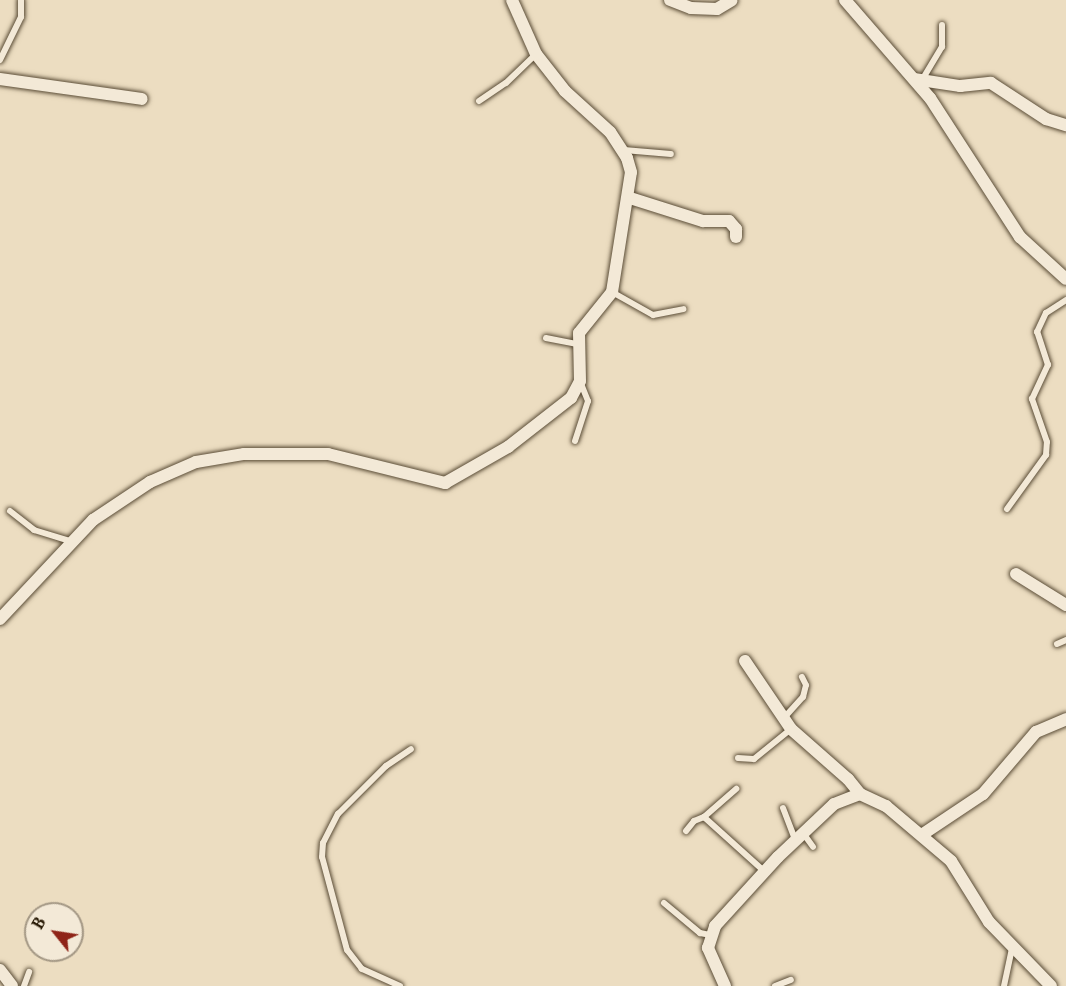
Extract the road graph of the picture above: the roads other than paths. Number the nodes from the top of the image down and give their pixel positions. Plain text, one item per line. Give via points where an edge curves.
1 (21, 0) edge
2 (512, 0) edge
3 (670, 0) edge
4 (732, 0) edge
5 (845, 0) edge
6 (942, 25) dead end
7 (536, 54) junction
8 (0, 60) edge
9 (0, 79) edge
10 (918, 80) junction
11 (142, 99) dead end
12 (479, 101) dead end
13 (1066, 125) edge
14 (623, 150) junction
15 (671, 154) dead end
16 (630, 198) junction
17 (736, 237) dead end
18 (1066, 279) edge
19 (612, 291) junction
20 (1066, 300) edge
21 (683, 309) dead end
22 (546, 338) dead end
23 (577, 344) junction
24 (579, 381) junction
25 (575, 441) dead end
26 (1007, 509) dead end
27 (10, 512) dead end
28 (70, 542) junction
29 (1016, 574) dead end
30 (1066, 605) edge
31 (1, 614) edge
32 (1066, 640) edge
33 (1057, 644) dead end
34 (745, 661) dead end
35 (802, 676) dead end
36 (1066, 718) edge
37 (787, 724) junction
38 (411, 748) dead end
39 (738, 758) dead end
40 (736, 789) dead end
41 (860, 794) junction
42 (783, 808) dead end
43 (704, 818) junction
44 (686, 831) dead end
45 (923, 834) junction
46 (799, 837) junction
47 (813, 847) dead end
48 (764, 872) junction
49 (664, 903) dead end
50 (710, 935) junction
51 (1012, 947) junction
52 (0, 970) edge
53 (29, 972) dead end
54 (792, 980) dead end
55 (12, 986) edge
56 (24, 986) edge
57 (400, 986) edge
58 (725, 986) edge
59 (776, 986) edge
60 (1004, 986) edge
61 (1051, 986) edge

1 - 8 lane via 21,17
2 - 7 street
3 - 4 street via 691,8 717,9
5 - 10 street
6 - 10 lane via 942,47
7 - 12 lane via 506,83
7 - 14 street via 564,91 605,127
9 - 11 street
10 - 13 street via 960,86 991,83 1046,119
10 - 18 street via 960,139 1020,237
14 - 15 lane
14 - 16 street via 631,172
16 - 17 street via 703,221 729,221 736,229
16 - 19 street
19 - 21 lane via 653,315
19 - 23 street via 588,318
20 - 26 lane via 1046,313 1037,332 1048,365 1032,399 1047,442 1046,454
22 - 23 lane
23 - 24 street
24 - 25 lane via 588,401
24 - 28 street via 571,398 544,422 445,483 328,454 215,458 150,482 93,520
27 - 28 lane via 34,531
28 - 31 street
29 - 30 street
32 - 33 lane
34 - 37 street
35 - 37 lane via 806,685 803,697
36 - 45 street via 1036,732 983,794
37 - 39 lane via 754,759
37 - 41 street via 849,779
38 - 57 lane via 380,771 338,814 322,843 322,857 347,950 362,969
40 - 43 lane
41 - 45 street via 877,799
41 - 46 street via 834,804
42 - 46 lane
43 - 44 lane via 693,821
43 - 48 lane
45 - 51 street via 951,861 989,922
46 - 47 lane
46 - 48 street
48 - 50 street
49 - 50 lane via 700,933
50 - 58 street via 709,954
51 - 60 lane
51 - 61 street
52 - 55 street
53 - 56 lane
54 - 59 lane

